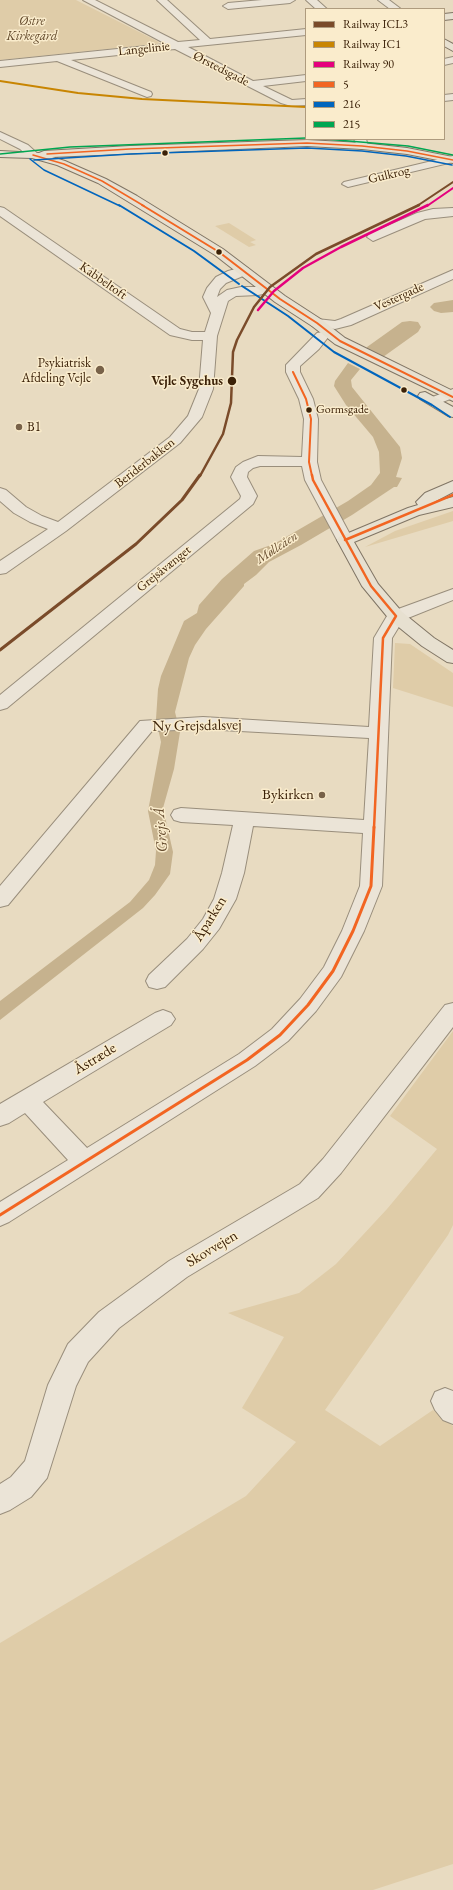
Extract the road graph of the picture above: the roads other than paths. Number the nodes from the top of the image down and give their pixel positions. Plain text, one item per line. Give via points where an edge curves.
1 (88, 0) edge
2 (162, 0) edge
3 (290, 0) edge
4 (311, 0) edge
5 (383, 0) edge
6 (228, 6) dead end
7 (321, 8) edge
8 (395, 8) edge
9 (305, 32) edge
10 (208, 42) junction
11 (175, 46) junction
12 (57, 58) junction
13 (0, 64) edge
14 (305, 78) edge
15 (252, 84) junction
16 (147, 94) dead end
17 (305, 108) edge
18 (0, 135) edge
19 (361, 142) edge
20 (0, 154) edge
21 (33, 155) junction
22 (0, 159) edge
23 (453, 160) edge
24 (0, 163) edge
25 (81, 183) junction
26 (348, 184) dead end
27 (0, 211) edge
28 (453, 212) edge
29 (373, 237) dead end
30 (238, 272) junction
31 (453, 274) edge
32 (258, 291) junction
33 (217, 312) junction
34 (346, 322) junction
35 (319, 330) junction
36 (210, 336) junction
37 (337, 338) junction
38 (452, 395) edge
39 (435, 401) junction
40 (453, 413) edge
41 (309, 462) junction
42 (453, 486) edge
43 (0, 493) edge
44 (453, 496) edge
45 (453, 502) edge
46 (414, 510) junction
47 (60, 528) junction
48 (342, 535) junction
49 (0, 569) edge
50 (453, 594) edge
51 (396, 616) junction
52 (453, 658) edge
53 (0, 704) edge
54 (379, 733) junction
55 (181, 815) dead end
56 (244, 819) junction
57 (374, 827) junction
58 (0, 900) edge
59 (157, 981) dead end
60 (453, 1011) edge
61 (163, 1019) dead end
62 (27, 1100) junction
63 (0, 1116) edge
64 (85, 1162) junction
65 (0, 1215) edge
66 (0, 1500) edge

1 - 11 street, Ørstedsgade
2 - 10 street
3 - 6 street
4 - 7 street
5 - 8 street
9 - 10 street, Langelinie
10 - 11 street, Langelinie
11 - 12 street, Langelinie
11 - 15 street, Ørstedsgade
12 - 13 street, Langelinie
12 - 16 street
14 - 15 street
15 - 17 street, Ørstedsgade
18 - 21 street via 24,147
19 - 21 main road via 77,151
19 - 23 main road
20 - 21 main road
21 - 22 main road
21 - 25 main road via 47,166
21 - 30 main road via 61,163 102,181 199,240
23 - 26 street, Gulkrog
24 - 25 main road via 32,167
25 - 30 main road via 120,201
27 - 36 street, Kabbeltoft via 175,332 192,336
28 - 29 street via 421,216
30 - 32 main road
30 - 33 street via 218,283 212,292 210,298
30 - 35 main road via 280,299
31 - 34 street, Vestergade
32 - 33 street, Beriderbakken via 232,293 222,299
32 - 35 main road
33 - 36 street, Beriderbakken
34 - 35 street, Vestergade
34 - 37 street via 337,331
35 - 37 main road
35 - 39 main road via 337,348
35 - 41 street via 314,346 293,364 293,372 306,400 311,419
36 - 47 street, Beriderbakken via 206,389 195,417 188,426 175,440
37 - 38 main road
38 - 39 street
39 - 40 main road
41 - 48 street via 313,480
41 - 53 street, Grejsåvænget via 258,461 244,467 239,477 249,496 247,501
42 - 46 main road via 431,496
43 - 47 street via 20,510
44 - 46 main road
45 - 46 main road
46 - 48 main road
47 - 49 street, Beriderbakken
48 - 51 main road via 371,586
50 - 51 street
51 - 52 main road
51 - 54 street via 384,638
54 - 57 street
54 - 58 street, Ny Grejsdalsvej via 179,723 152,724 143,728
55 - 56 street
56 - 57 street
56 - 59 street, Åparken via 225,899 211,924 195,944
57 - 64 street via 371,886 333,971 308,1004 280,1035 247,1060
60 - 66 street, Skovvejen via 332,1166 309,1191 178,1269 109,1320 88,1342 78,1353 62,1386 37,1468 21,1487
61 - 62 street, Åstræde
62 - 63 street, Åstræde
62 - 64 street
64 - 65 street

